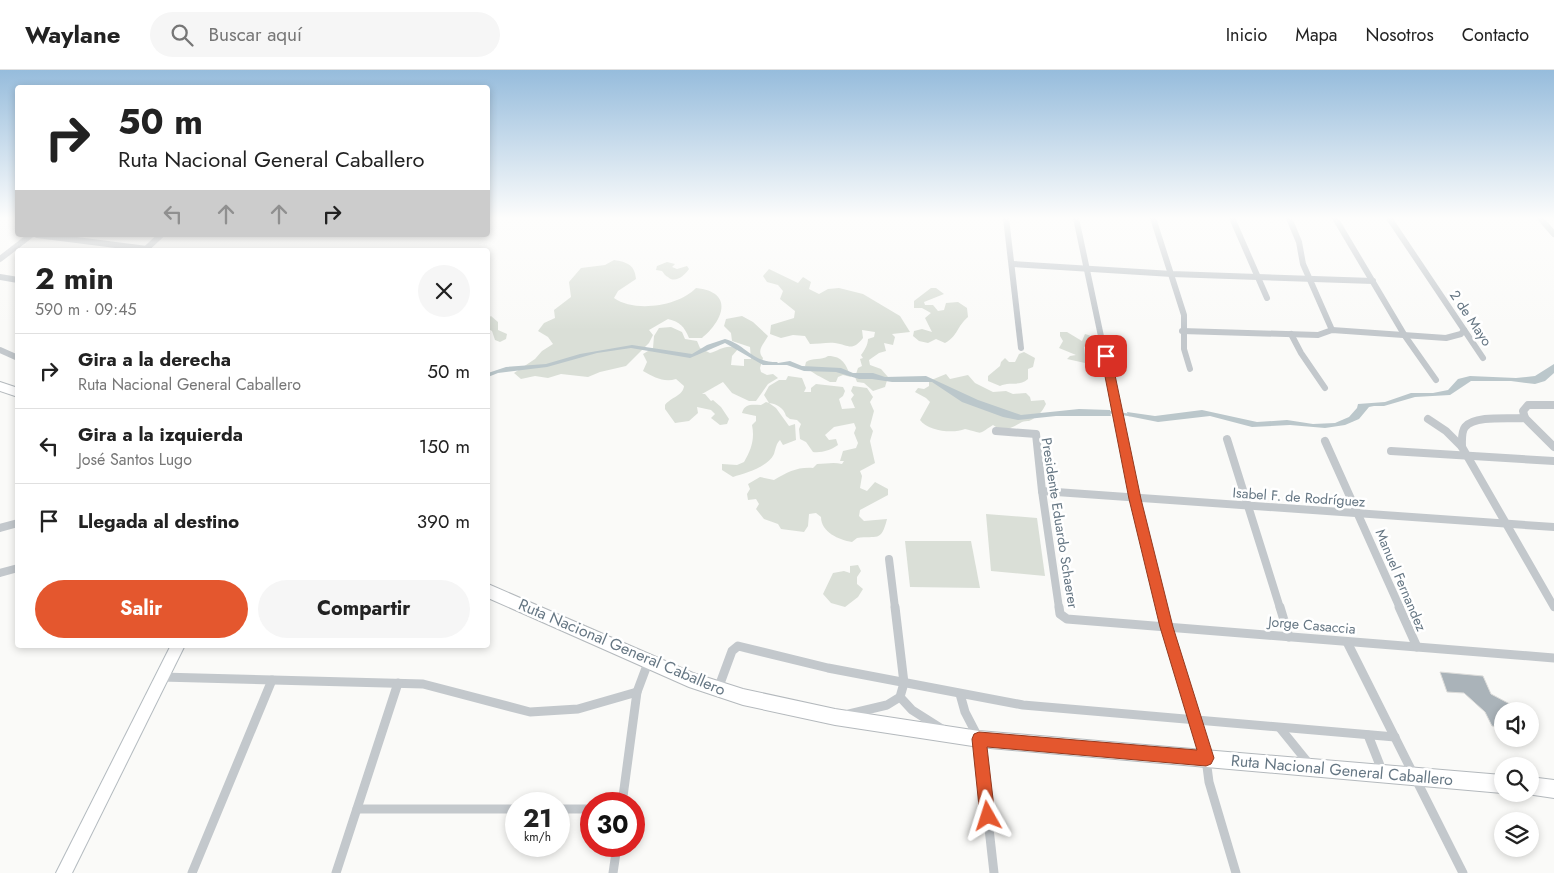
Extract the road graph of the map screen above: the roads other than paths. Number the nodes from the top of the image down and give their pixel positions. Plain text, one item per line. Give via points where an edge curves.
1 (1012, 255) edge
2 (1085, 255) edge
3 (1166, 255) edge
4 (1248, 255) edge
5 (1301, 255) edge
6 (1357, 255) edge
7 (1414, 255) edge
8 (1013, 264) junction
9 (1088, 270) junction
10 (1172, 274) junction
11 (0, 277) edge
12 (1258, 278) junction
13 (1310, 278) junction
14 (15, 280) edge
15 (1372, 281) junction
16 (1267, 298) dead end
17 (1332, 330) junction
18 (1464, 330) junction
19 (1182, 331) junction
20 (1291, 334) junction
21 (1405, 336) junction
22 (1021, 348) dead end
23 (0, 350) edge
24 (15, 357) edge
25 (1483, 358) dead end
26 (1190, 369) dead end
27 (1436, 380) dead end
28 (0, 386) edge
29 (1325, 388) dead end
30 (15, 392) edge
31 (1554, 405) edge
32 (1524, 418) junction
33 (1428, 419) dead end
34 (996, 431) dead end
35 (1227, 439) dead end
36 (1326, 440) dead end
37 (1554, 447) edge
38 (1463, 450) junction
39 (1391, 451) dead end
40 (1554, 461) edge
41 (1042, 491) junction
42 (1135, 499) junction
43 (1248, 506) junction
44 (1359, 514) junction
45 (1505, 523) junction
46 (15, 524) edge
47 (1554, 527) edge
48 (0, 528) edge
49 (889, 559) dead end
50 (15, 569) edge
51 (0, 574) edge
52 (490, 592) edge
53 (1554, 607) edge
54 (1067, 619) joint
55 (1166, 627) junction
56 (1289, 637) junction
57 (1347, 642) junction
58 (176, 648) edge
59 (1417, 648) junction
60 (1554, 658) edge
61 (649, 660) junction
62 (161, 677) junction
63 (272, 680) junction
64 (398, 683) junction
65 (904, 683) junction
66 (718, 689) junction
67 (637, 692) junction
68 (960, 694) junction
69 (900, 697) junction
70 (835, 718) junction
71 (1195, 720) junction
72 (1280, 728) junction
73 (1368, 735) junction
74 (955, 736) junction
75 (1394, 737) junction
76 (979, 739) junction
77 (1206, 758) junction
78 (1312, 768) junction
79 (1383, 774) junction
80 (1414, 776) junction
81 (1494, 783) edge
82 (1539, 787) edge
83 (1554, 789) edge
84 (624, 792) edge
85 (357, 809) junction
86 (505, 809) edge
87 (615, 857) edge
88 (64, 873) edge
89 (192, 873) edge
90 (336, 873) edge
91 (613, 873) edge
92 (994, 873) edge
93 (1236, 873) edge
94 (1463, 873) edge

1 - 8 street
2 - 9 street
3 - 10 street
4 - 12 street
5 - 13 street
6 - 15 street
7 - 18 street, 2 de Mayo
8 - 9 street
8 - 22 street
9 - 10 street
9 - 42 street
10 - 12 street
10 - 19 street via 1184,315
11 - 14 street
12 - 13 street
12 - 16 street
13 - 15 street
13 - 17 street
15 - 21 street
17 - 20 street via 1318,335
17 - 21 street
18 - 21 street via 1462,334 1446,338
18 - 25 street, 2 de Mayo
19 - 20 street
19 - 26 street
20 - 29 street
21 - 27 street
23 - 24 street
28 - 30 highway
31 - 32 street via 1528,405 1523,411
32 - 37 street
32 - 38 street via 1470,423 1464,428
33 - 38 street via 1446,431
34 - 41 street, Presidente Eduardo Schaerer via 1036,434
35 - 43 street
36 - 44 street, Manuel Fernandez
38 - 39 street
38 - 40 street
38 - 45 street
41 - 42 street, Isabel F. de Rodríguez
41 - 54 street, Presidente Eduardo Schaerer via 1060,614
42 - 43 street, Isabel F. de Rodríguez
42 - 55 street
43 - 44 street, Isabel F. de Rodríguez
43 - 56 street
44 - 45 street, Isabel F. de Rodríguez
44 - 59 street, Manuel Fernandez
45 - 47 street, Isabel F. de Rodríguez
45 - 53 street
46 - 48 street
49 - 65 street
50 - 51 street
52 - 61 highway, Ruta Nacional General Caballero
54 - 55 street, Jorge Casaccia
55 - 56 street, Jorge Casaccia
55 - 71 street
56 - 57 street, Jorge Casaccia
57 - 59 street, Jorge Casaccia
57 - 75 street
58 - 62 street
59 - 60 street, Jorge Casaccia
61 - 66 highway, Ruta Nacional General Caballero
61 - 67 street
62 - 63 street
62 - 88 street
63 - 64 street
63 - 89 street
64 - 67 street via 422,684 530,712 578,709
64 - 85 street
65 - 66 street via 738,646 732,651
65 - 68 street
65 - 69 street
66 - 70 highway, Ruta Nacional General Caballero
67 - 84 street
68 - 71 street via 1023,705
68 - 76 street
69 - 70 street via 872,710
69 - 74 street via 912,710
70 - 74 highway, Ruta Nacional General Caballero
71 - 72 street
71 - 77 street
72 - 73 street
72 - 78 street
73 - 75 street
73 - 79 street
74 - 76 highway, Ruta Nacional General Caballero
75 - 80 street
76 - 77 highway, Ruta Nacional General Caballero
76 - 92 street
77 - 78 highway, Ruta Nacional General Caballero
77 - 93 street via 1209,782
78 - 79 highway, Ruta Nacional General Caballero
79 - 80 highway, Ruta Nacional General Caballero
80 - 81 highway, Ruta Nacional General Caballero
80 - 94 street
82 - 83 highway
85 - 86 street
85 - 90 street
87 - 91 street

